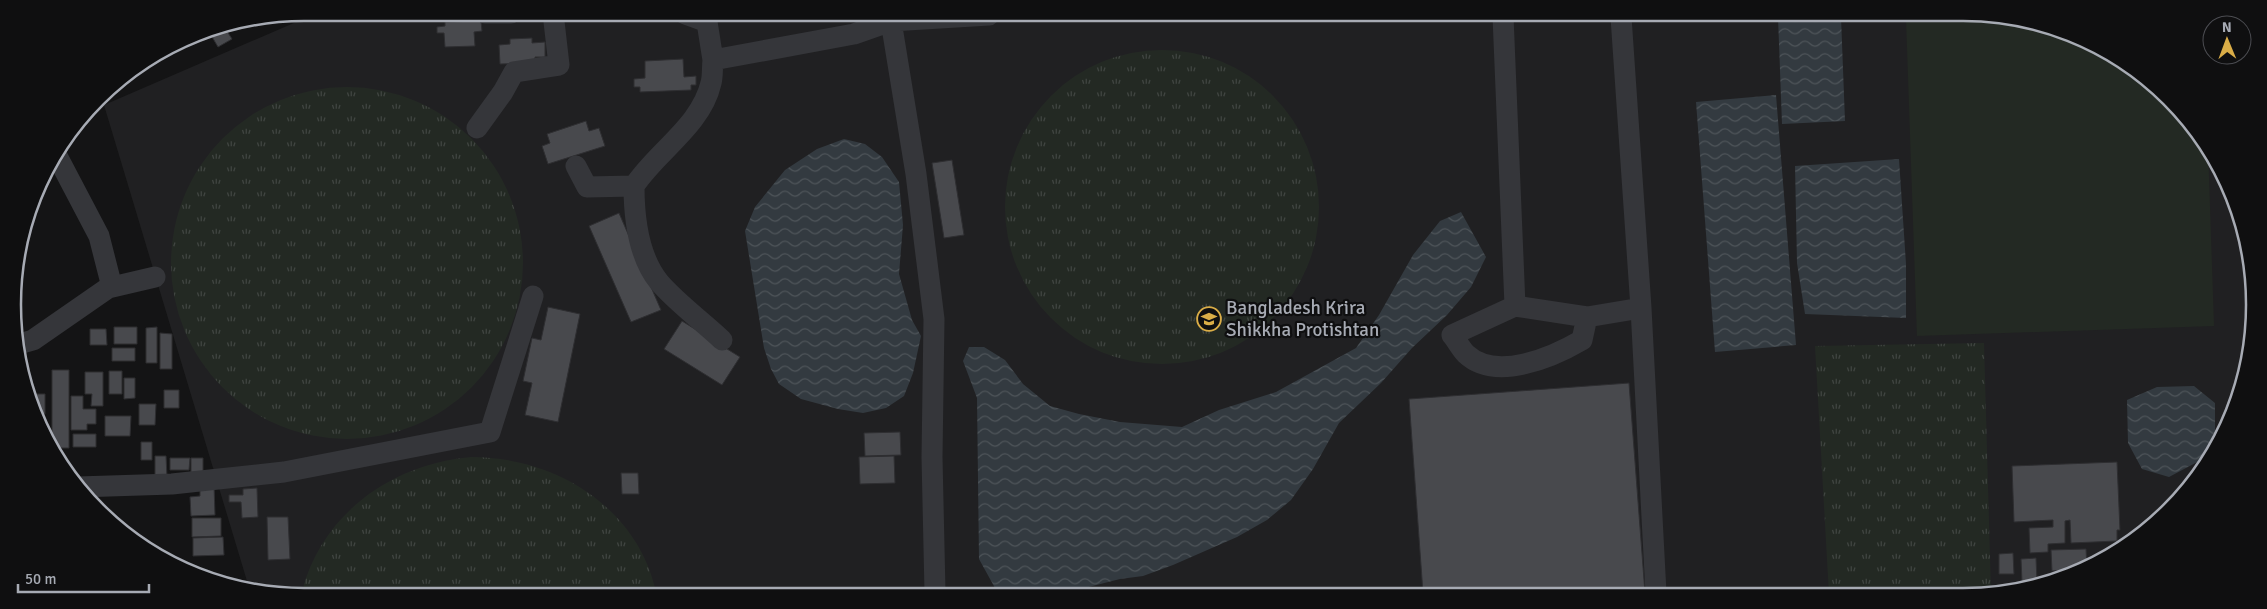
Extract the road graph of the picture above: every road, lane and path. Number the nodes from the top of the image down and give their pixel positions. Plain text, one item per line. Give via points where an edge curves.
1 (554, 21) edge
2 (704, 21) edge
3 (882, 21) edge
4 (889, 21) edge
5 (1503, 21) edge
6 (1621, 21) edge
7 (713, 60) junction
8 (477, 128) dead end
9 (60, 162) edge
10 (576, 166) dead end
11 (634, 186) junction
12 (156, 277) dead end
13 (112, 287) junction
14 (533, 296) dead end
15 (1515, 306) junction
16 (1641, 308) junction
17 (1588, 317) junction
18 (722, 340) dead end
19 (24, 343) edge
20 (88, 487) edge
21 (936, 588) edge
22 (1656, 588) edge

1 - 8 street via 558,65 514,72 504,92
2 - 7 street
3 - 7 street via 854,34
4 - 21 street via 916,174 934,319 932,457
5 - 15 street
6 - 16 street
7 - 11 street via 711,84 695,117
9 - 13 street via 99,236
10 - 11 street via 588,187
11 - 18 street via 634,210 643,254 659,281
12 - 13 street
13 - 19 street via 34,340
14 - 20 street via 490,432 284,472 172,484
15 - 17 street
15 - 17 street via 1452,335 1467,355 1491,366 1529,364 1582,340
16 - 17 street
16 - 22 street

